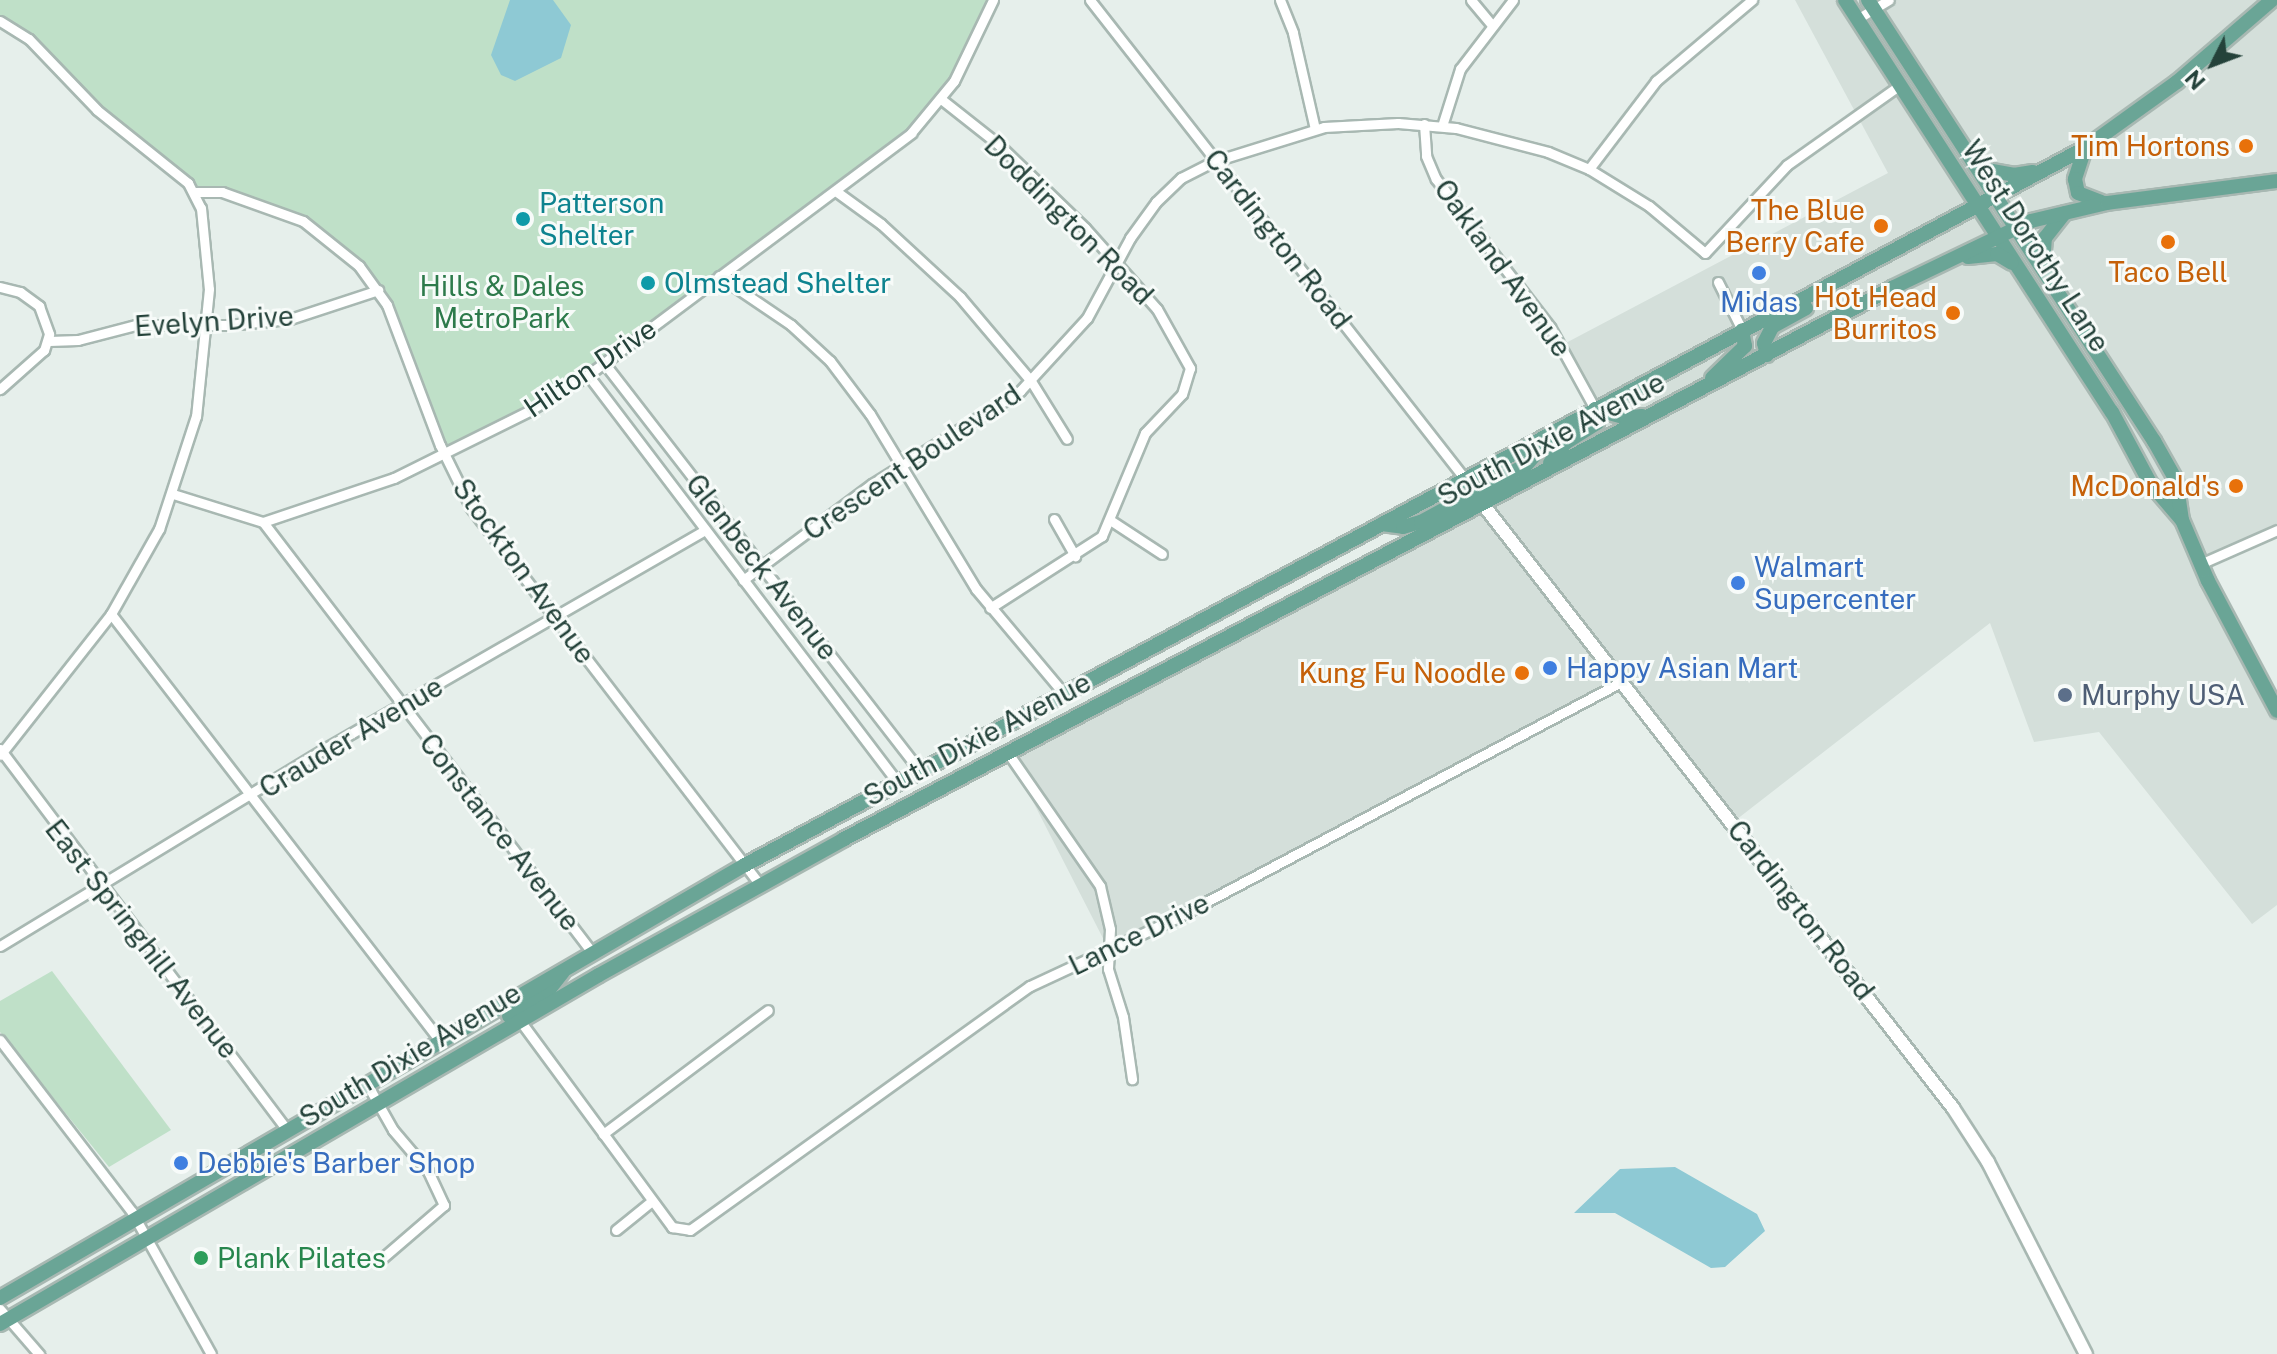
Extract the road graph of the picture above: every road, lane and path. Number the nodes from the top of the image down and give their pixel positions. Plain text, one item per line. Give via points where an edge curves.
1 (993, 0) edge
2 (1090, 0) edge
3 (1280, 0) edge
4 (1471, 0) edge
5 (1513, 0) edge
6 (1752, 0) edge
7 (1889, 0) edge
8 (2272, 0) edge
9 (1871, 4) edge
10 (1852, 6) edge
11 (0, 21) edge
12 (1492, 25) junction
13 (1900, 85) junction
14 (941, 99) junction
15 (1424, 124) junction
16 (1442, 126) junction
17 (1315, 129) junction
18 (2085, 148) junction
19 (1215, 161) junction
20 (1589, 169) junction
21 (1981, 169) junction
22 (2045, 170) junction
23 (2277, 181) edge
24 (194, 192) junction
25 (837, 192) junction
26 (1997, 195) junction
27 (2107, 203) junction
28 (1979, 205) junction
29 (2067, 212) junction
30 (2017, 228) junction
31 (1999, 238) junction
32 (1955, 259) junction
33 (1116, 263) junction
34 (2043, 266) junction
35 (2018, 269) junction
36 (719, 276) junction
37 (1849, 277) junction
38 (1718, 282) dead end
39 (0, 287) edge
40 (378, 290) junction
41 (208, 325) junction
42 (1742, 330) junction
43 (49, 341) junction
44 (1767, 355) junction
45 (604, 363) junction
46 (588, 375) junction
47 (1031, 381) junction
48 (0, 389) edge
49 (1700, 389) junction
50 (1595, 409) junction
51 (1646, 415) junction
52 (1556, 431) junction
53 (1067, 439) dead end
54 (443, 454) junction
55 (902, 465) junction
56 (1548, 467) junction
57 (1465, 479) junction
58 (173, 494) junction
59 (1479, 499) junction
60 (1054, 519) dead end
61 (1110, 520) junction
62 (2182, 520) junction
63 (263, 522) junction
64 (1382, 524) junction
65 (705, 530) junction
66 (2277, 530) edge
67 (1162, 554) dead end
68 (1075, 556) junction
69 (2200, 564) junction
70 (762, 567) junction
71 (743, 580) junction
72 (990, 608) junction
73 (111, 614) junction
74 (555, 617) junction
75 (1623, 681) junction
76 (1064, 694) junction
77 (403, 705) junction
78 (2277, 711) edge
79 (0, 752) edge
80 (1008, 753) junction
81 (920, 771) junction
82 (898, 783) junction
83 (253, 795) junction
84 (745, 865) junction
85 (760, 885) junction
86 (101, 886) junction
87 (0, 946) edge
88 (1109, 950) junction
89 (591, 951) junction
90 (568, 965) junction
91 (768, 1010) dead end
92 (517, 1017) junction
93 (0, 1040) edge
94 (435, 1046) junction
95 (1132, 1079) dead end
96 (367, 1084) junction
97 (380, 1104) junction
98 (287, 1130) junction
99 (603, 1134) junction
100 (652, 1201) junction
101 (136, 1220) junction
102 (616, 1230) dead end
103 (146, 1241) junction
104 (379, 1261) dead end
105 (0, 1298) edge
106 (3, 1317) edge
107 (39, 1354) edge
108 (211, 1354) edge
109 (2086, 1354) edge

1 - 14 street, Hilton Drive
2 - 19 street, Cardington Road
3 - 17 street
4 - 12 street
5 - 12 street
6 - 20 street via 1656,81
7 - 9 street
8 - 18 main road, South Dixie Avenue via 2177,82
9 - 10 street
9 - 21 main road, West Dorothy Lane
10 - 13 main road, West Dorothy Lane
11 - 24 street via 29,39 97,110
12 - 16 street via 1460,69
13 - 20 street, Crescent Boulevard via 1787,165 1712,252 1701,252 1649,206
13 - 28 main road, West Dorothy Lane
14 - 25 street, Hilton Drive via 911,133
14 - 33 street, Doddington Road via 1048,191
15 - 16 street, Crescent Boulevard
15 - 17 street, Crescent Boulevard
15 - 50 street, Oakland Avenue via 1426,156 1436,179 1550,327
16 - 20 street, Crescent Boulevard via 1548,152
17 - 19 street, Crescent Boulevard
18 - 22 main road, South Dixie Avenue
18 - 27 main road via 2075,179 2078,193
19 - 33 street, Crescent Boulevard via 1181,178 1156,202
19 - 57 street, Cardington Road
21 - 22 main road via 2014,175
21 - 26 main road, West Dorothy Lane
22 - 26 main road, South Dixie Avenue
23 - 27 main road, South Dixie Avenue
24 - 40 street, Stockton Avenue via 222,192 303,221 344,250
24 - 41 street via 206,238
25 - 36 street, Hilton Drive
25 - 47 street via 925,262
26 - 28 main road, South Dixie Avenue
26 - 30 main road, West Dorothy Lane
27 - 29 main road, South Dixie Avenue
28 - 31 main road, West Dorothy Lane
28 - 37 main road, South Dixie Avenue
29 - 30 main road, South Dixie Avenue
29 - 34 main road via 2045,238
30 - 31 main road, South Dixie Avenue
30 - 34 main road, West Dorothy Lane
31 - 32 main road, South Dixie Avenue
31 - 35 main road, West Dorothy Lane
32 - 35 main road via 1997,254
32 - 44 main road, South Dixie Avenue
33 - 47 street, Crescent Boulevard via 1087,318
33 - 61 street, Doddington Road via 1176,337 1190,376 1182,394 1145,433
34 - 62 main road, West Dorothy Lane via 2176,480
35 - 62 main road, West Dorothy Lane via 2112,412 2150,483
36 - 45 street, Hilton Drive
36 - 55 street via 791,325 830,361
37 - 42 main road, South Dixie Avenue
37 - 44 main road via 1772,327 1764,343
38 - 42 street
39 - 43 street via 20,292 39,306
40 - 41 street, Evelyn Drive via 290,319
40 - 54 street, Stockton Avenue
41 - 43 street, Evelyn Drive via 136,325 78,340
41 - 58 street via 196,416
42 - 49 main road via 1745,346
42 - 50 main road, South Dixie Avenue
43 - 48 street
44 - 49 main road, South Dixie Avenue
45 - 46 street, Hilton Drive
45 - 70 street, Glenbeck Avenue
46 - 54 street, Hilton Drive
46 - 65 street, Glenbeck Avenue
47 - 53 street
47 - 55 street, Crescent Boulevard via 974,423
49 - 51 main road, South Dixie Avenue
50 - 51 main road via 1626,418
50 - 52 main road, South Dixie Avenue
50 - 56 main road via 1597,423 1565,443
51 - 56 main road, South Dixie Avenue
52 - 57 main road, South Dixie Avenue
52 - 59 main road via 1537,458
54 - 63 street, Hilton Drive via 394,478
54 - 74 street, Stockton Avenue via 471,508
55 - 70 street, Crescent Boulevard
55 - 72 street
56 - 59 main road, South Dixie Avenue
57 - 64 main road, South Dixie Avenue
58 - 63 street
58 - 73 street via 141,567
59 - 64 main road via 1403,527
59 - 75 street, Cardington Road
59 - 80 main road, South Dixie Avenue
60 - 68 street
61 - 67 street
61 - 68 street, Doddington Road via 1102,536
62 - 69 main road, West Dorothy Lane
63 - 77 street, Constance Avenue
64 - 76 main road, South Dixie Avenue
65 - 71 street, Glenbeck Avenue
65 - 74 street, Crauder Avenue
66 - 69 street
68 - 72 street, Doddington Road
69 - 78 main road, West Dorothy Lane
70 - 71 street, Crescent Boulevard
70 - 81 street, Glenbeck Avenue
71 - 82 street, Glenbeck Avenue
72 - 76 street
73 - 79 street
73 - 83 street
74 - 77 street, Crauder Avenue
74 - 84 street, Stockton Avenue
75 - 88 street, Lance Drive
75 - 109 street, Cardington Road via 1953,1108 1988,1162
76 - 81 main road, South Dixie Avenue
77 - 83 street, Crauder Avenue
77 - 89 street, Constance Avenue
79 - 86 street, East Springhill Avenue
80 - 85 main road, South Dixie Avenue
80 - 88 street via 1100,886 1109,916
81 - 82 main road, South Dixie Avenue
82 - 84 main road, South Dixie Avenue
83 - 86 street, Crauder Avenue
83 - 94 street
84 - 85 street, Stockton Avenue
84 - 89 main road, South Dixie Avenue
85 - 92 main road, South Dixie Avenue
86 - 87 street, Crauder Avenue
86 - 98 street, East Springhill Avenue
88 - 95 street
88 - 100 street, Lance Drive via 1009,999 684,1232 672,1227
89 - 90 main road, South Dixie Avenue
90 - 92 main road
90 - 94 main road, South Dixie Avenue
91 - 99 street
92 - 94 main road via 464,1041
92 - 97 main road, South Dixie Avenue
92 - 99 street
93 - 101 street
94 - 96 main road, South Dixie Avenue
96 - 97 street
96 - 98 main road, South Dixie Avenue
97 - 103 main road, South Dixie Avenue
97 - 104 street via 393,1130 428,1171 444,1205
98 - 101 main road, South Dixie Avenue
99 - 100 street
100 - 102 street
101 - 103 street
101 - 105 main road, South Dixie Avenue
103 - 106 main road, South Dixie Avenue
103 - 108 street
106 - 107 street

